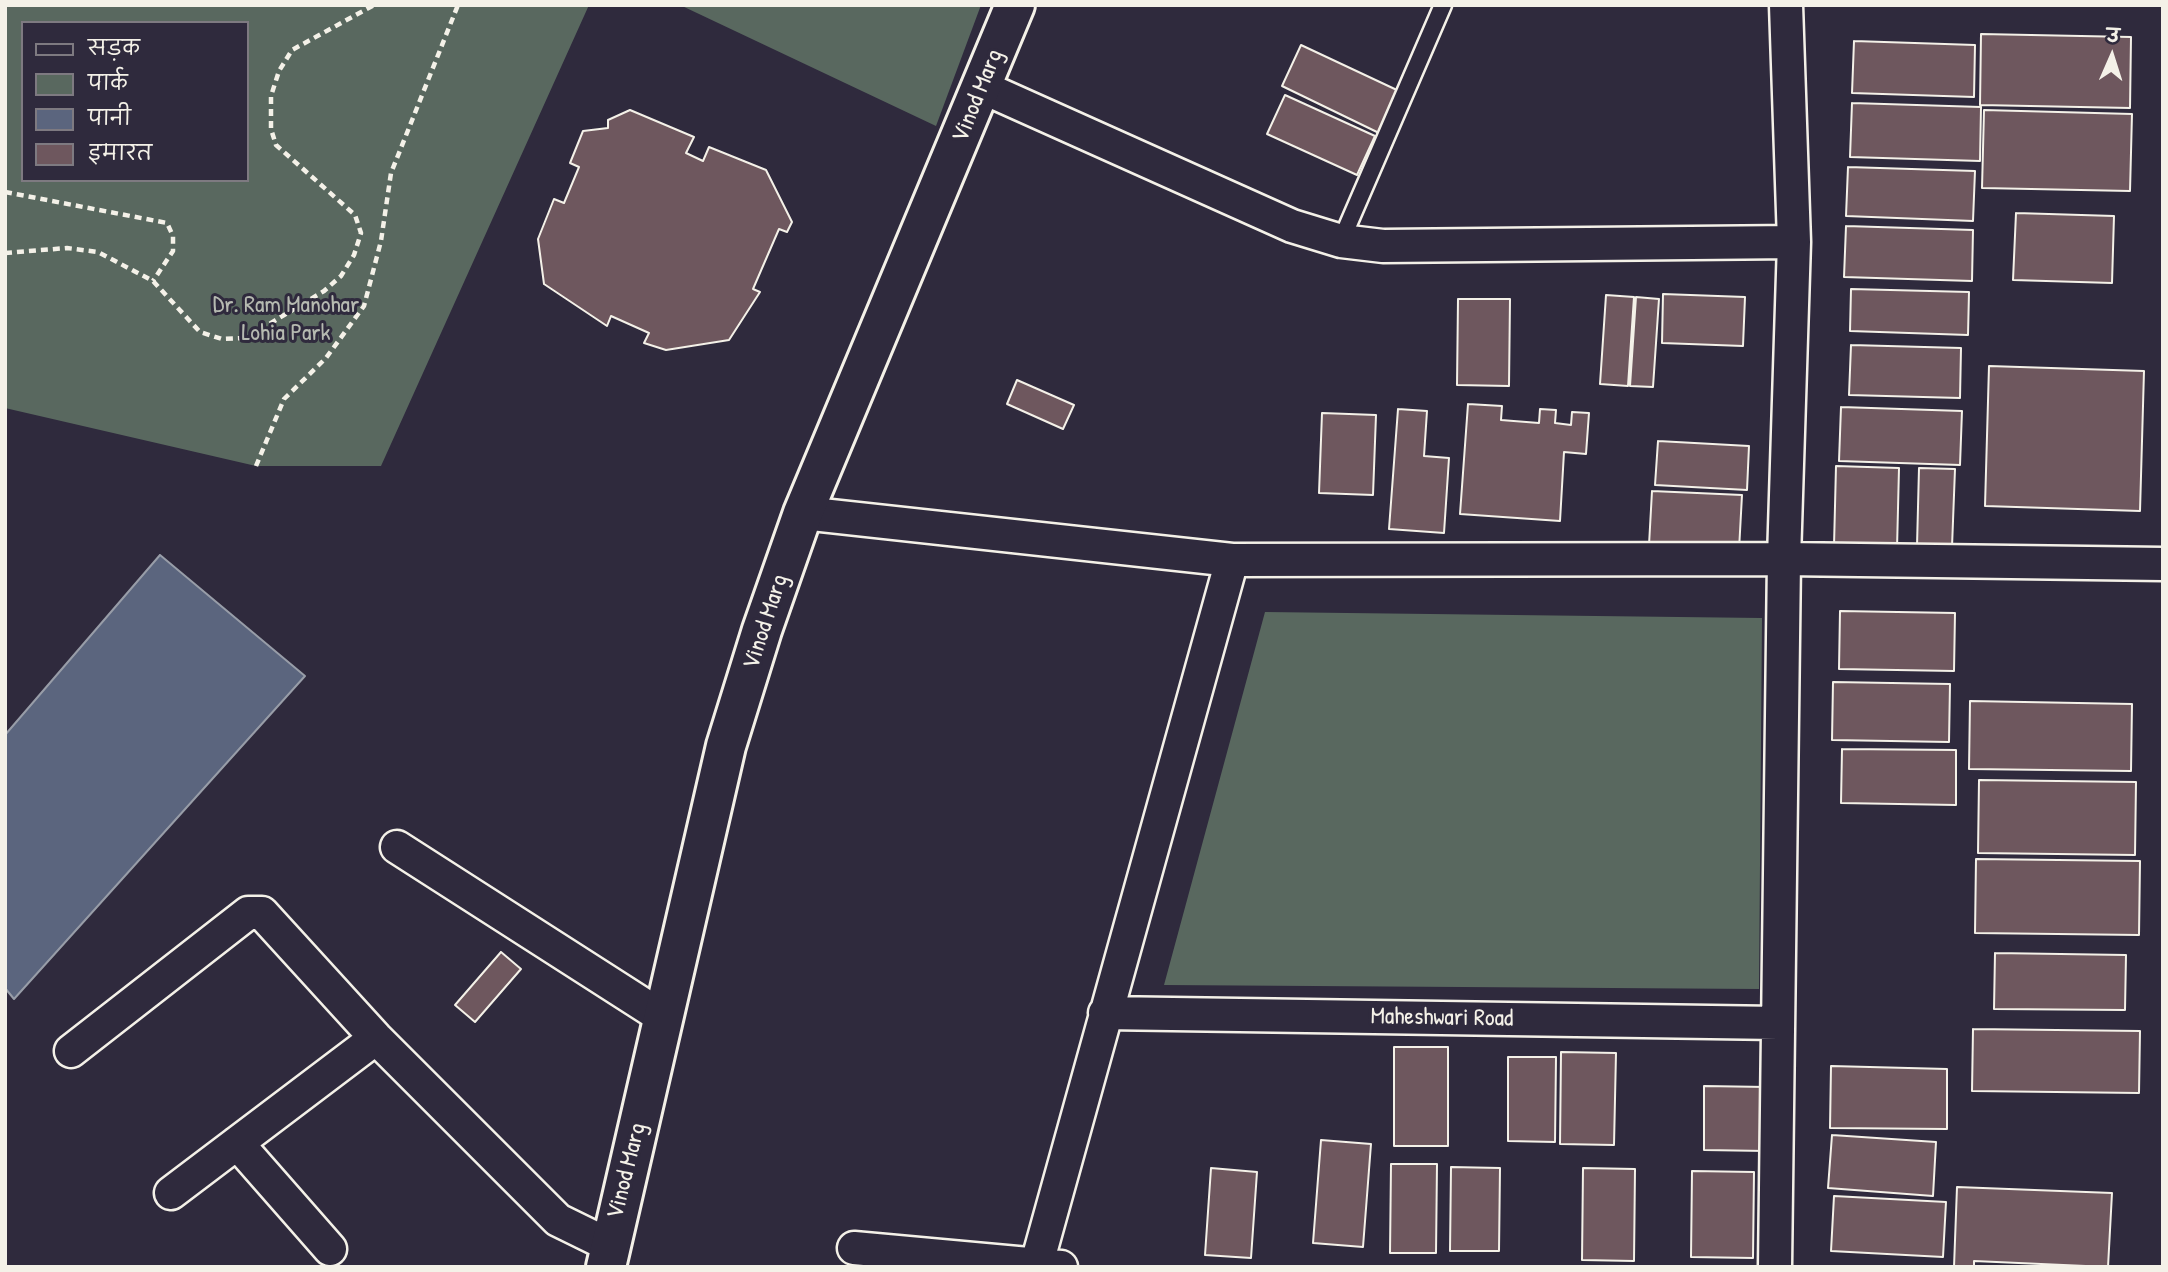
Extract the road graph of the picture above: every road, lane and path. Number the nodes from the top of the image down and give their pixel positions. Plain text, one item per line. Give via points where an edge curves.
1 (374, 5) edge
2 (458, 5) edge
3 (1015, 5) edge
4 (1443, 5) edge
5 (1786, 5) edge
6 (982, 87) junction
7 (5, 192) edge
8 (1341, 241) junction
9 (1794, 242) junction
10 (5, 253) edge
11 (153, 281) junction
12 (256, 466) dead end
13 (803, 513) junction
14 (1784, 559) junction
15 (1232, 560) junction
16 (2163, 564) edge
17 (397, 847) dead end
18 (1105, 1013) junction
19 (664, 1018) junction
20 (1778, 1023) junction
21 (376, 1038) junction
22 (71, 1051) dead end
23 (237, 1143) junction
24 (172, 1193) dead end
25 (854, 1248) dead end
26 (330, 1249) dead end
27 (607, 1256) edge
28 (1036, 1266) edge
29 (1061, 1267) edge
30 (1775, 1267) edge

1 - 11 path via 292,50 271,96 276,145 355,215 361,233 341,276 246,338 222,339 200,332
2 - 12 path via 391,173 381,241 364,306 326,358 284,399
3 - 6 street, Vinod Marg
4 - 8 lane
5 - 9 street
6 - 8 street via 1292,226
6 - 13 street, Vinod Marg
7 - 11 path via 167,223 173,251
8 - 9 street via 1383,246
9 - 14 street
10 - 11 path via 67,248 98,253
13 - 15 street
13 - 19 street, Vinod Marg via 726,746
14 - 15 street
14 - 16 street
14 - 20 street
15 - 18 street
17 - 19 street
18 - 20 street, Maheshwari Road
18 - 28 street
19 - 27 street, Vinod Marg
20 - 30 street
21 - 22 street via 262,913 248,913
21 - 23 street
21 - 27 street via 558,1220
23 - 24 street
23 - 26 street
25 - 28 street
28 - 29 street

